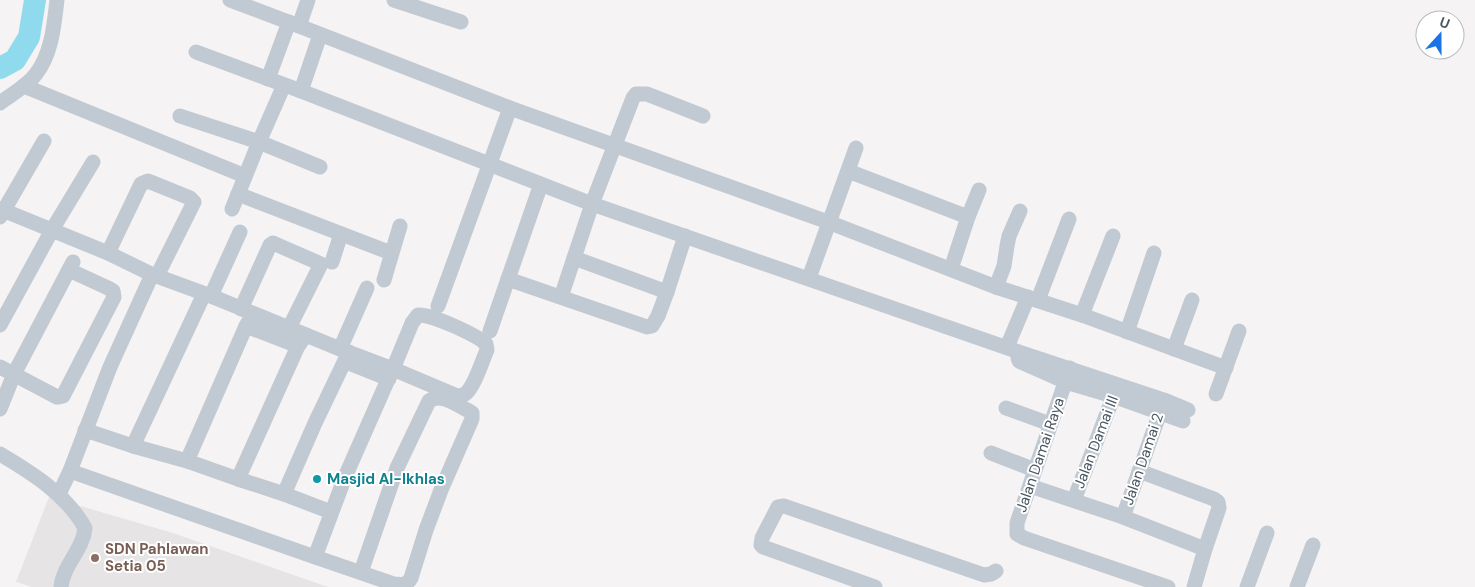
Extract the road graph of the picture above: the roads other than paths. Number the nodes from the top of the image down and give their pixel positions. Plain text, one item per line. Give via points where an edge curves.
1 (57, 0) edge
2 (230, 0) edge
3 (308, 0) edge
4 (394, 0) edge
5 (461, 22) dead end
6 (294, 24) junction
7 (320, 35) junction
8 (196, 52) dead end
9 (268, 79) junction
10 (24, 86) junction
11 (284, 86) junction
12 (300, 91) junction
13 (0, 103) edge
14 (510, 108) junction
15 (180, 116) dead end
16 (703, 116) dead end
17 (44, 141) dead end
18 (259, 142) junction
19 (615, 144) junction
20 (856, 148) dead end
21 (93, 162) dead end
22 (490, 164) junction
23 (320, 167) dead end
24 (848, 171) junction
25 (245, 176) junction
26 (541, 184) junction
27 (978, 190) dead end
28 (238, 194) junction
29 (592, 204) junction
30 (232, 209) dead end
31 (1020, 211) dead end
32 (1, 212) edge
33 (968, 217) junction
34 (1069, 219) dead end
35 (828, 222) junction
36 (400, 226) dead end
37 (52, 230) junction
38 (240, 232) dead end
39 (341, 234) junction
40 (685, 236) junction
41 (1113, 236) dead end
42 (108, 253) junction
43 (391, 253) junction
44 (1154, 253) dead end
45 (574, 258) junction
46 (332, 262) dead end
47 (950, 270) junction
48 (154, 275) junction
49 (809, 278) junction
50 (508, 279) junction
51 (384, 280) dead end
52 (996, 287) junction
53 (367, 288) dead end
54 (667, 292) junction
55 (208, 295) junction
56 (561, 297) junction
57 (1033, 299) junction
58 (1192, 300) dead end
59 (438, 306) dead end
60 (1082, 315) junction
61 (247, 316) junction
62 (0, 325) edge
63 (289, 328) junction
64 (490, 331) dead end
65 (1239, 331) dead end
66 (1127, 332) junction
67 (302, 340) junction
68 (1174, 349) junction
69 (1013, 350) junction
70 (344, 354) junction
71 (0, 367) edge
72 (1226, 368) junction
73 (14, 374) junction
74 (391, 374) junction
75 (1068, 375) junction
76 (1116, 390) junction
77 (1216, 394) dead end
78 (1162, 406) junction
79 (1006, 408) dead end
80 (0, 409) edge
81 (1185, 416) dead end
82 (1050, 424) junction
83 (85, 430) junction
84 (133, 446) junction
85 (991, 453) dead end
86 (0, 454) edge
87 (187, 461) junction
88 (1035, 470) junction
89 (1139, 471) junction
90 (70, 472) junction
91 (238, 479) junction
92 (1030, 486) junction
93 (59, 494) junction
94 (284, 494) junction
95 (1074, 500) junction
96 (331, 512) junction
97 (1123, 517) junction
98 (1267, 534) dead end
99 (1313, 545) dead end
100 (1204, 549) junction
101 (316, 557) junction
102 (361, 572) junction
103 (988, 578) edge
104 (61, 587) edge
105 (875, 587) edge
106 (1168, 587) edge
107 (1194, 587) edge
108 (1247, 587) edge
109 (1297, 587) edge

1 - 10 street via 53,34 45,58
2 - 6 street
3 - 6 street
4 - 5 street
6 - 7 street
6 - 9 street
7 - 12 street
7 - 14 street
8 - 9 street
9 - 11 street
10 - 13 street
10 - 25 street
11 - 12 street
11 - 18 street
12 - 22 street
14 - 19 street
14 - 22 street
15 - 18 street
16 - 19 street via 647,94 636,94
17 - 32 street
18 - 23 street
18 - 25 street
19 - 29 street
19 - 35 street
20 - 24 street
21 - 37 street
22 - 26 street
22 - 59 street
24 - 33 street
24 - 35 street
25 - 28 street
26 - 29 street
26 - 50 street
27 - 33 street
28 - 30 street
28 - 39 street
29 - 40 street
29 - 45 street
31 - 52 street via 1006,246 1004,266
32 - 37 street
33 - 47 street
34 - 57 street
35 - 47 street
35 - 49 street
36 - 43 street
37 - 42 street
37 - 62 street
38 - 55 street
39 - 43 street
39 - 46 street
40 - 49 street
40 - 54 street
41 - 60 street
42 - 48 street
42 - 48 street via 141,184 148,181 190,198 194,202 192,208
43 - 51 street
44 - 66 street
45 - 54 street
45 - 56 street
47 - 52 street
48 - 55 street
48 - 83 street via 110,367
49 - 69 street
50 - 56 street
50 - 64 street
52 - 57 street
53 - 70 street
54 - 56 street via 655,322 647,327
55 - 61 street
55 - 84 street
57 - 60 street
57 - 69 street
58 - 68 street
60 - 66 street
61 - 63 street
61 - 63 street via 273,243 321,264
61 - 67 street
61 - 87 street
63 - 67 street
65 - 72 street
66 - 68 street
67 - 70 street
67 - 91 street
68 - 72 street
69 - 75 street
70 - 74 street
70 - 94 street
71 - 73 street
72 - 77 street
73 - 73 street via 58,397 63,396 114,297 113,292 71,266
73 - 80 street
74 - 74 street via 462,396 470,387 487,350 486,344 429,316 418,315
74 - 96 street
75 - 76 street
75 - 82 street, Jalan Damai Raya
76 - 78 street
76 - 95 street, Jalan Damai III
78 - 81 street
78 - 89 street, Jalan Damai 2
79 - 82 street
82 - 88 street, Jalan Damai Raya
83 - 84 street
83 - 90 street
84 - 87 street
85 - 88 street
86 - 93 street
87 - 91 street
88 - 92 street, Jalan Damai Raya
89 - 97 street, Jalan Damai 2
89 - 100 street via 1218,502 1219,508
90 - 93 street
90 - 101 street
91 - 94 street
92 - 95 street
92 - 106 street, Jalan Damai Raya via 1017,523 1017,534
93 - 104 street via 85,528 85,536 63,575
94 - 96 street
95 - 97 street
96 - 101 street
97 - 100 street
98 - 108 street
99 - 109 street
100 - 107 street
101 - 102 street
102 - 102 street via 394,584 408,583 441,490 472,419 469,410 443,398 429,401 397,468
103 - 105 street via 784,506 778,507 762,538 763,547

